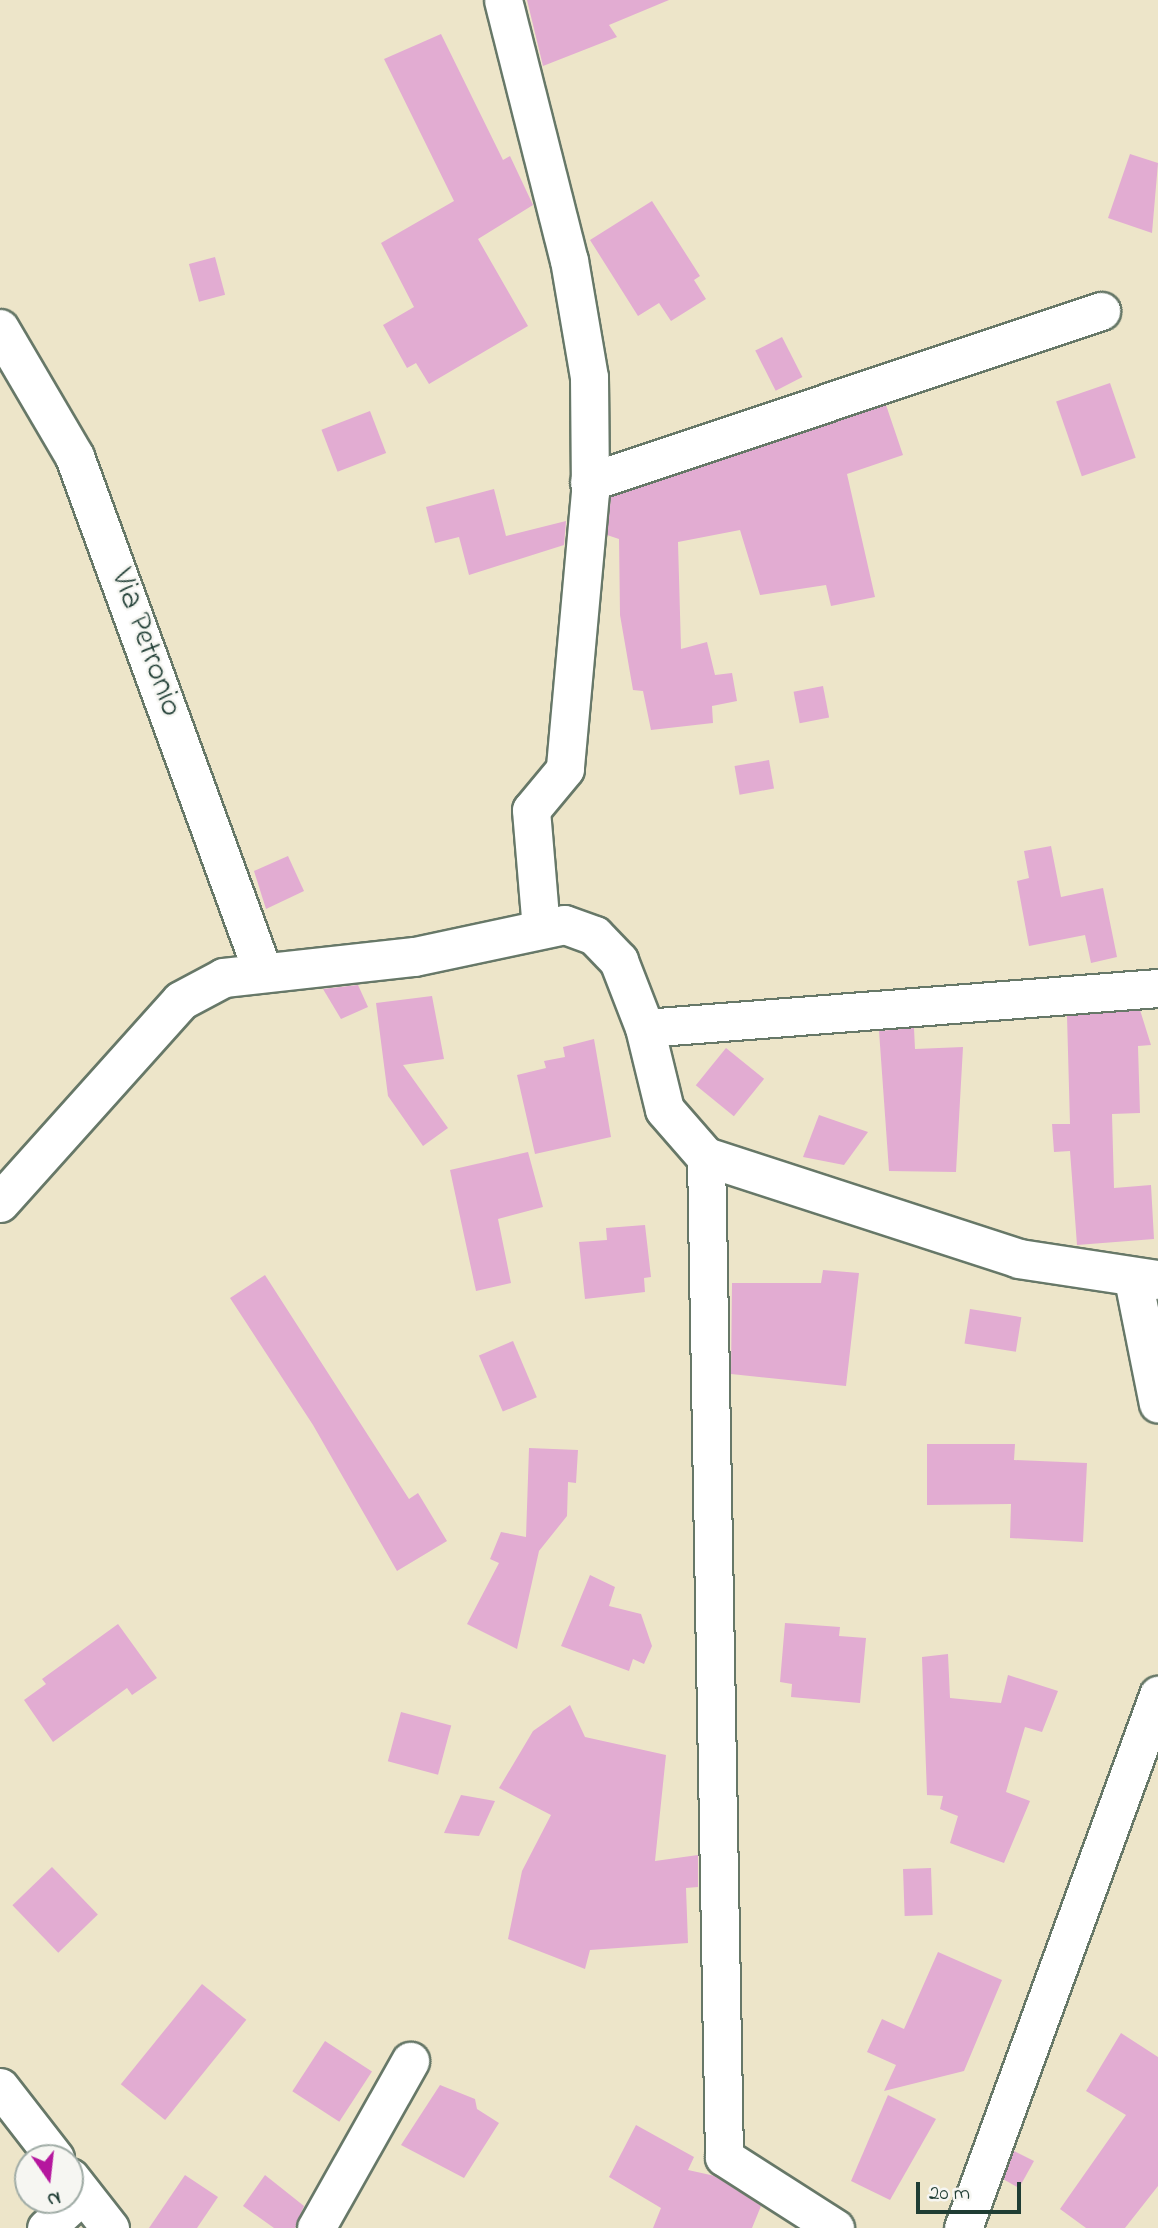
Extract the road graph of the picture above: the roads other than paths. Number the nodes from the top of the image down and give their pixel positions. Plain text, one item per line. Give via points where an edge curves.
1 (509, 8) edge
2 (1101, 311) dead end
3 (0, 329) edge
4 (589, 482) junction
5 (541, 929) junction
6 (262, 969) junction
7 (1158, 988) edge
8 (645, 1028) junction
9 (705, 1157) junction
10 (0, 1203) edge
11 (1145, 1280) edge
12 (1158, 1404) edge
13 (1158, 1695) edge
14 (410, 2061) dead end
15 (0, 2087) edge
16 (44, 2144) edge
17 (84, 2195) edge
18 (110, 2228) edge
19 (316, 2228) edge
20 (835, 2228) edge
21 (963, 2228) edge

1 - 4 street via 585,351
2 - 4 street
3 - 6 street, Via Petronio via 75,457
4 - 5 street via 565,769 531,810
5 - 6 street via 415,957
5 - 8 street via 565,925 594,936 619,961
6 - 10 street via 223,978 181,1000
7 - 8 street
8 - 9 street via 665,1110
9 - 11 street via 1019,1259
9 - 20 street via 724,2157
11 - 12 street
13 - 21 street
14 - 19 street
15 - 16 street
17 - 18 street

